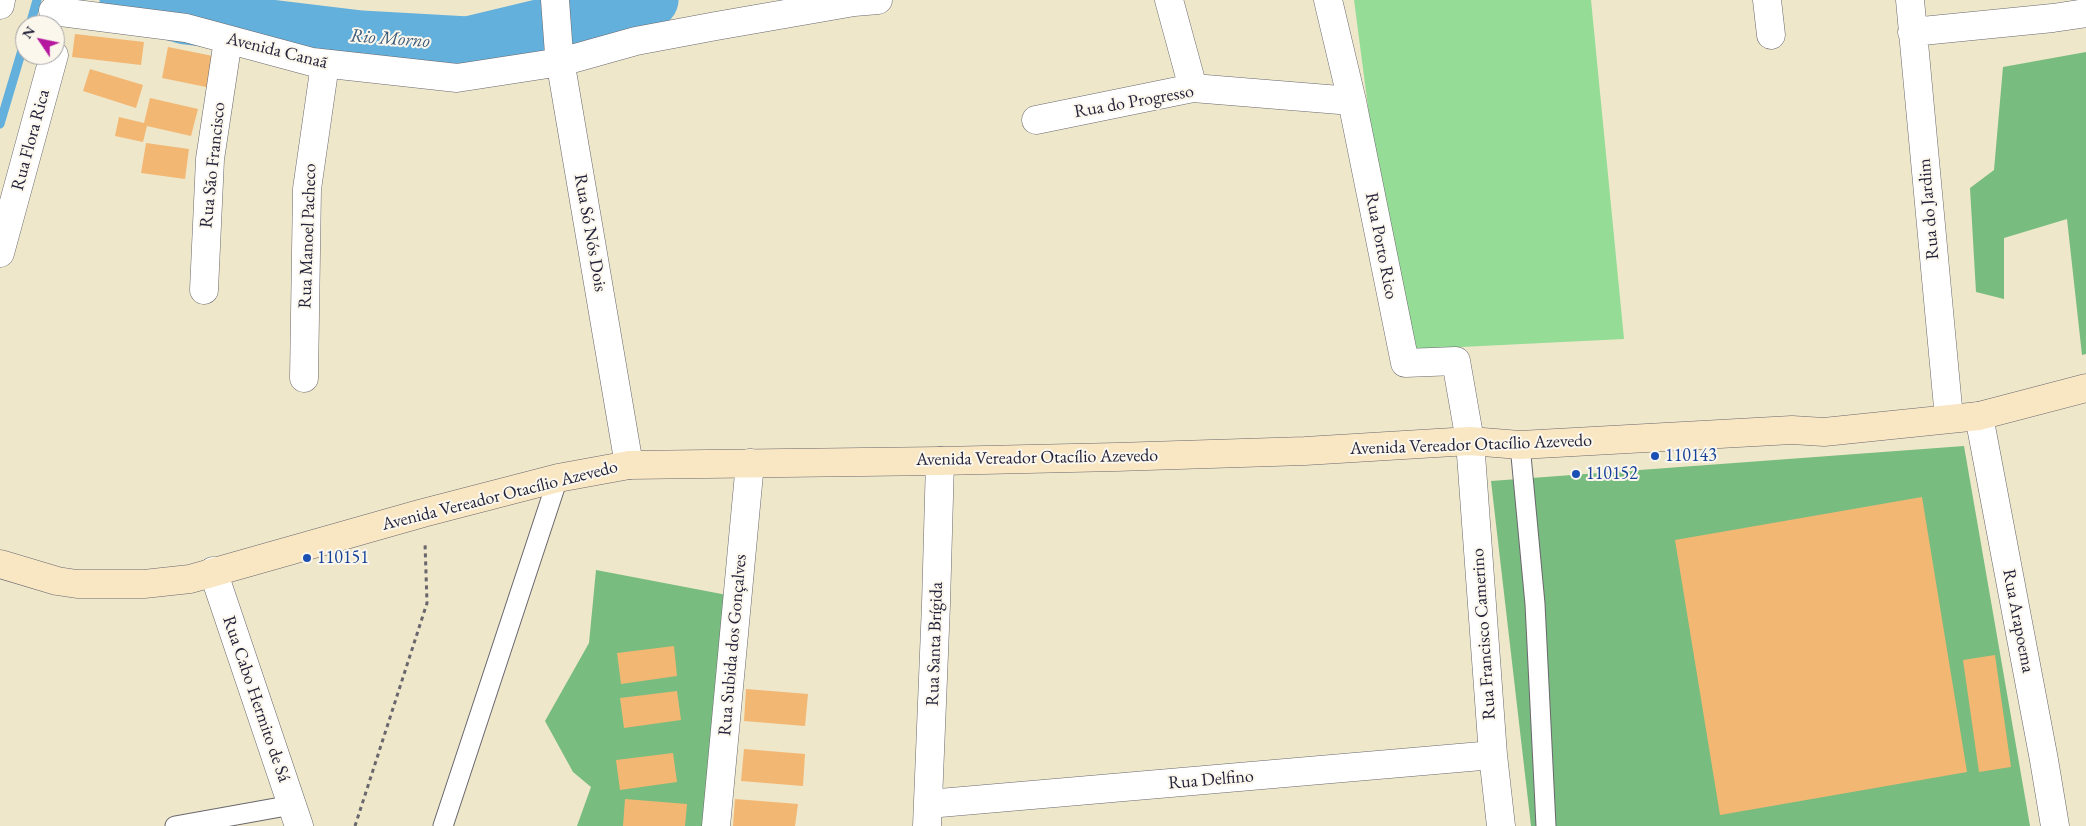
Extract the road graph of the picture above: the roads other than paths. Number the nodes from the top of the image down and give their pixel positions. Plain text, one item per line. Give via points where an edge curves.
1 (1, 0) edge
2 (878, 0) edge
3 (1169, 0) edge
4 (1328, 0) edge
5 (1767, 0) edge
6 (1910, 0) edge
7 (555, 2) edge
8 (0, 5) edge
9 (2053, 9) edge
10 (2086, 13) edge
11 (59, 15) edge
12 (1912, 32) junction
13 (1772, 35) dead end
14 (228, 40) junction
15 (560, 58) junction
16 (325, 64) junction
17 (51, 65) edge
18 (1193, 88) junction
19 (1352, 102) junction
20 (1036, 120) dead end
21 (0, 253) edge
22 (204, 290) dead end
23 (304, 378) dead end
24 (2086, 388) edge
25 (1979, 416) junction
26 (1949, 418) junction
27 (1470, 441) junction
28 (1520, 445) junction
29 (940, 461) junction
30 (750, 464) junction
31 (630, 465) junction
32 (558, 478) junction
33 (0, 564) edge
34 (213, 571) junction
35 (1493, 755) junction
36 (928, 815) edge
37 (295, 816) edge
38 (175, 826) edge
39 (443, 826) edge
40 (716, 826) edge
41 (1501, 826) edge
42 (1546, 826) edge
43 (2055, 826) edge

1 - 8 street
2 - 15 street, Avenida Canaã via 636,41
3 - 18 street
4 - 19 street, Rua Porto Rico
5 - 13 street
6 - 12 street, Rua do Jardim
7 - 15 street, Rua Só Nós Dois
9 - 10 street
9 - 12 street
11 - 14 street, Avenida Canaã via 59,12 186,28
12 - 26 street, Rua do Jardim
14 - 16 street, Avenida Canaã
14 - 22 street, Rua São Francisco via 210,159
15 - 16 street, Avenida Canaã via 457,78
15 - 31 street, Rua Só Nós Dois
16 - 23 street, Rua Manoel Pacheco via 307,189
17 - 21 street, Rua Flora Rica
18 - 19 street, Rua do Progresso
18 - 20 street, Rua do Progresso
19 - 27 street, Rua Porto Rico via 1405,363 1456,361
24 - 25 main road, Avenida Vereador Otacílio Azevedo
25 - 26 main road, Avenida Vereador Otacílio Azevedo
25 - 43 street, Rua Arapoema
26 - 28 main road, Avenida Vereador Otacílio Azevedo via 1824,432 1792,430
27 - 28 main road, Avenida Vereador Otacílio Azevedo
27 - 29 main road, Avenida Vereador Otacílio Azevedo via 1305,451
27 - 35 street, Rua Francisco Camerino
28 - 42 lane via 1535,604
29 - 30 main road, Avenida Vereador Otacílio Azevedo
29 - 36 street, Rua Santa Brígida
30 - 31 main road, Avenida Vereador Otacílio Azevedo
30 - 40 street, Rua Subida dos Gonçalves
31 - 32 main road, Avenida Vereador Otacílio Azevedo
32 - 34 main road, Avenida Vereador Otacílio Azevedo
32 - 39 lane
33 - 34 main road, Avenida Vereador Otacílio Azevedo via 77,584 144,584 190,579
34 - 37 street, Rua Cabo Hermito de Sá
35 - 36 street, Rua Delfino
35 - 41 street, Rua Francisco Camerino
37 - 38 lane

